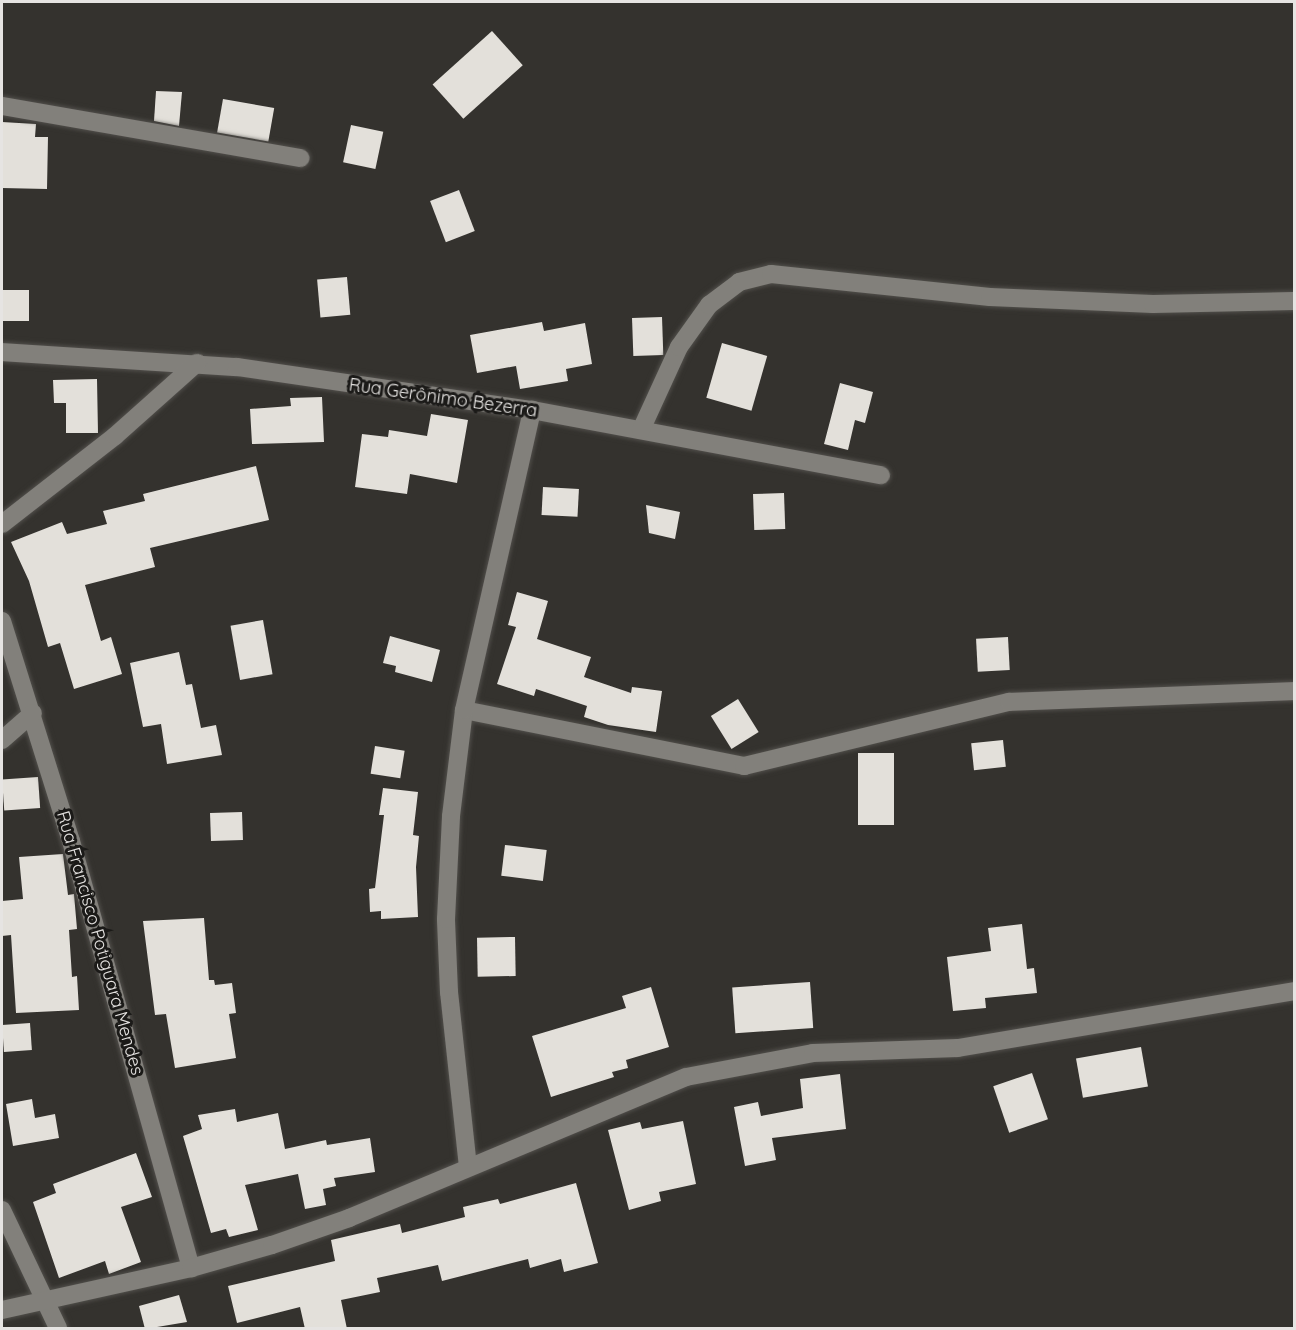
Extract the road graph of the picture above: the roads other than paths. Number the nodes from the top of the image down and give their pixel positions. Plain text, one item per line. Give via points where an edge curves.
1 (2, 106) edge
2 (300, 158) dead end
3 (1294, 301) edge
4 (2, 352) edge
5 (197, 363) junction
6 (532, 410) junction
7 (641, 430) junction
8 (881, 475) dead end
9 (2, 524) edge
10 (2, 621) edge
11 (1294, 692) edge
12 (464, 710) junction
13 (33, 713) junction
14 (2, 740) edge
15 (1294, 991) edge
16 (468, 1167) junction
17 (2, 1210) edge
18 (191, 1268) junction
19 (48, 1302) junction
20 (2, 1310) edge
21 (58, 1329) edge

1 - 2 street
3 - 7 street via 1153,304 990,297 771,274 739,282 710,305 679,347
4 - 5 street, Rua Gerônimo Bezerra
5 - 6 street, Rua Gerônimo Bezerra
5 - 9 street via 115,436
6 - 7 street, Rua Gerônimo Bezerra
6 - 12 street
7 - 8 street, Rua Gerônimo Bezerra
10 - 13 street, Rua Francisco Potiguara Mendes
11 - 12 street via 1009,702 744,766
12 - 16 street via 446,919 449,992
13 - 14 street
13 - 18 street, Rua Francisco Potiguara Mendes
15 - 16 street via 958,1048 813,1053 757,1061 686,1077
16 - 18 street via 349,1218
17 - 19 street
18 - 19 street
19 - 20 street
19 - 21 street

